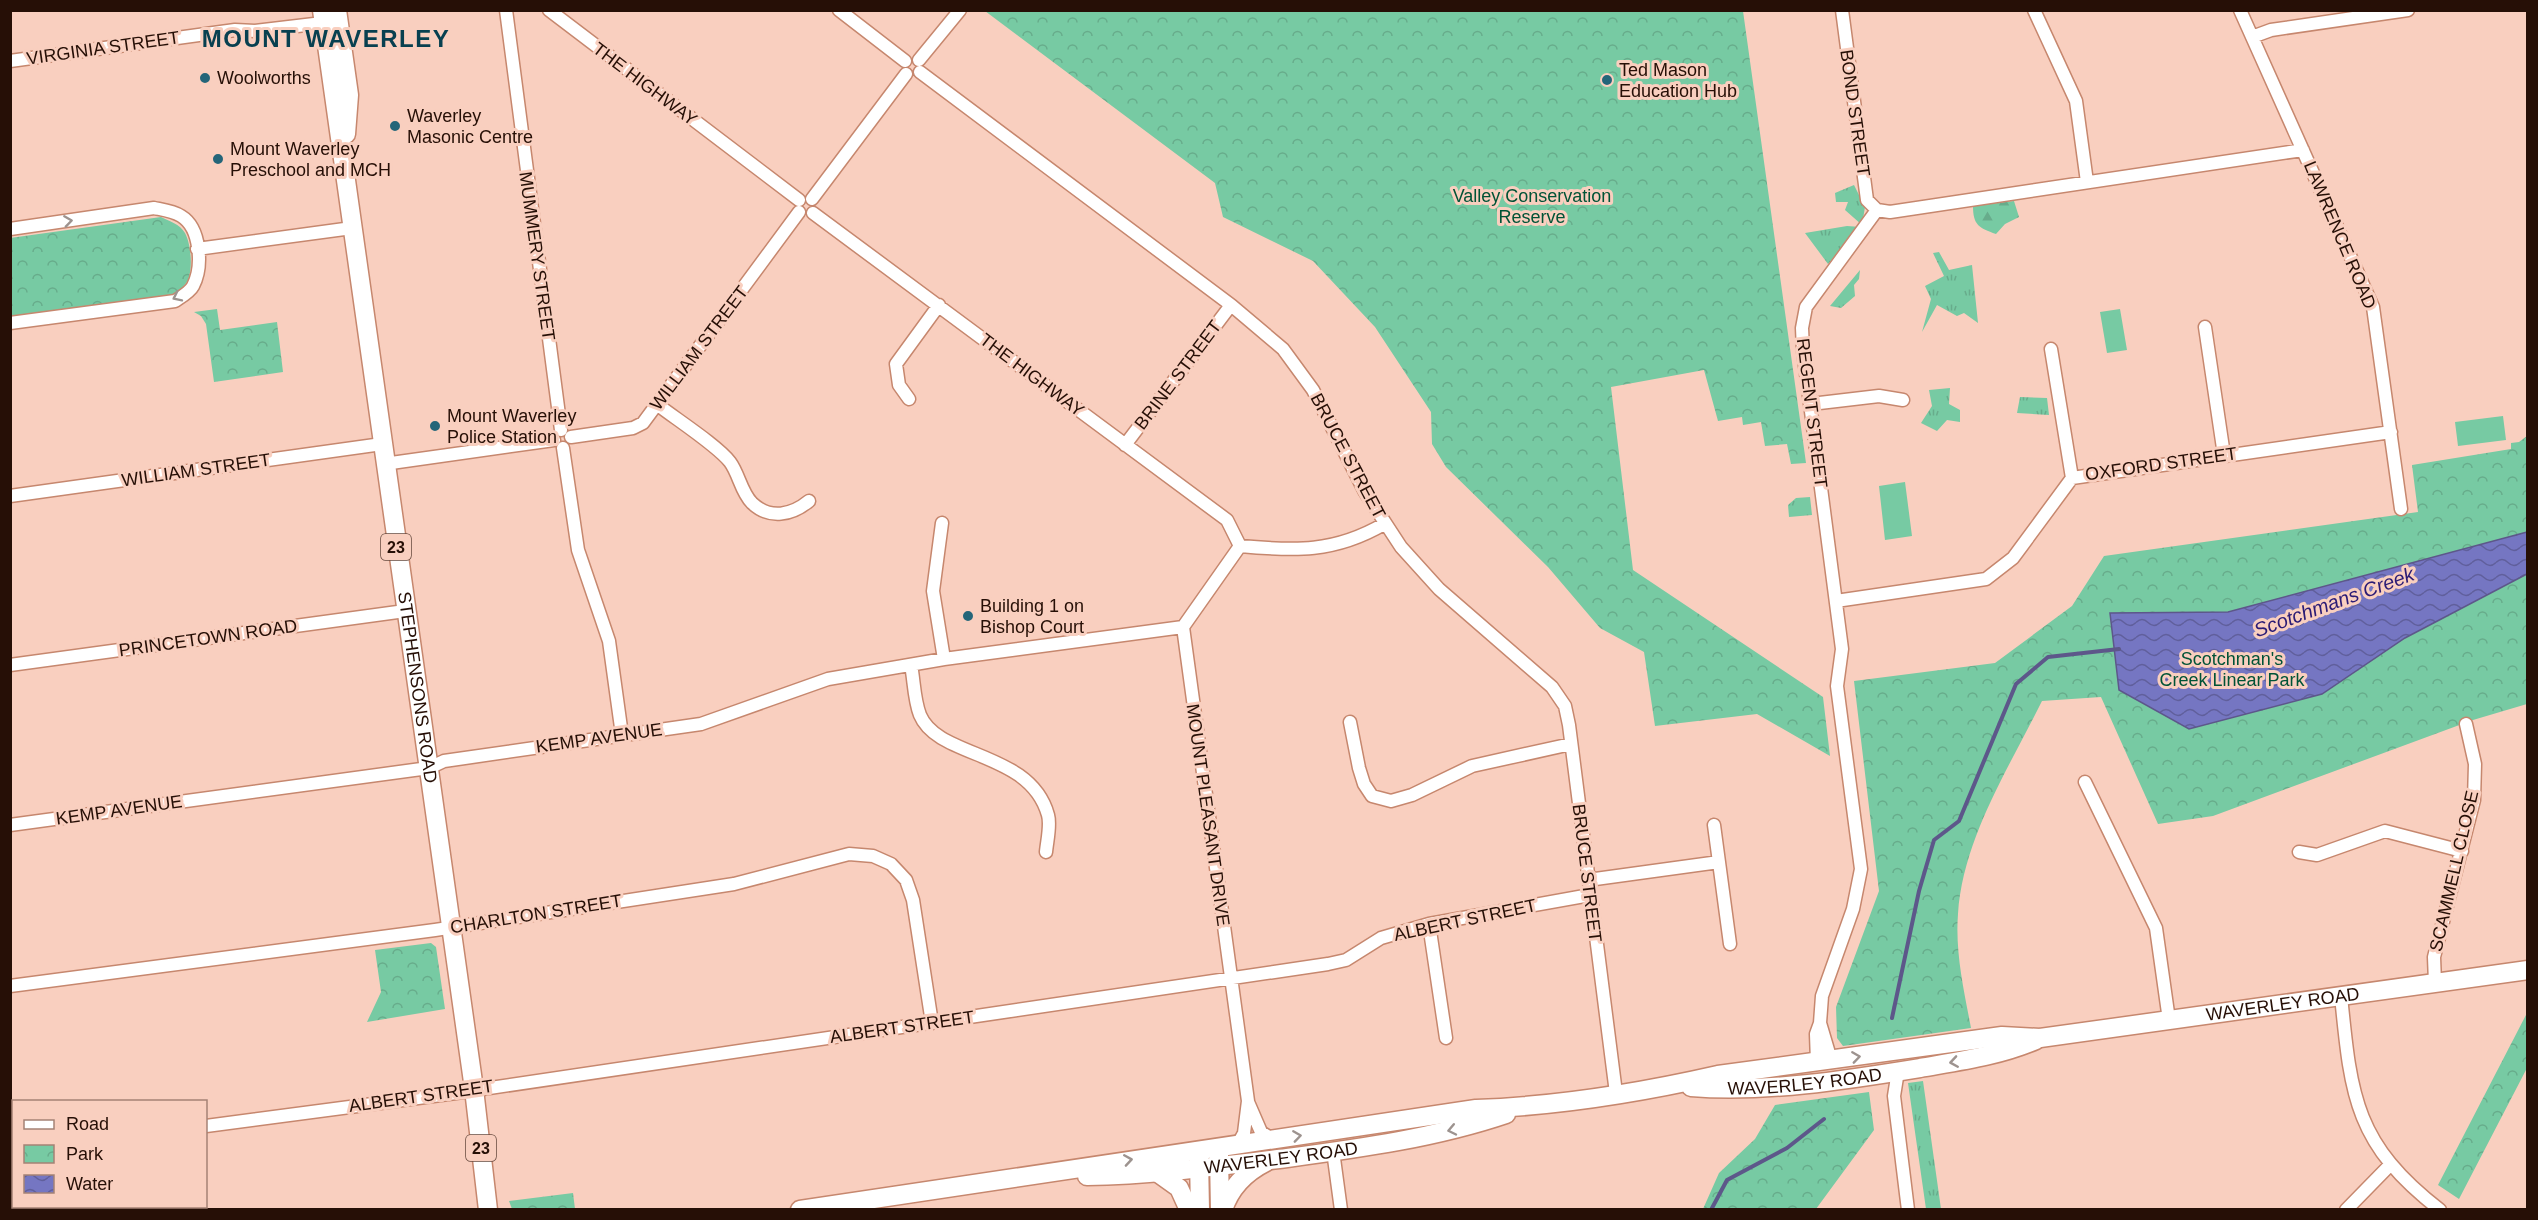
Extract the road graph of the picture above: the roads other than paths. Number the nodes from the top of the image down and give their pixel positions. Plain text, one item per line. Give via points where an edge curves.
1 (506, 10) edge
2 (549, 10) edge
3 (839, 10) edge
4 (960, 10) edge
5 (1842, 10) edge
6 (2034, 10) edge
7 (2240, 10) edge
8 (2408, 10) edge
9 (330, 16) edge
10 (2252, 37) junction
11 (10, 61) edge
12 (920, 66) junction
13 (906, 68) junction
14 (2303, 150) junction
15 (2087, 182) junction
16 (813, 199) junction
17 (799, 206) junction
18 (1877, 210) junction
19 (813, 213) junction
20 (352, 228) junction
21 (10, 229) edge
22 (197, 249) junction
23 (939, 305) junction
24 (1231, 305) junction
25 (10, 323) edge
26 (2205, 327) dead end
27 (2051, 349) dead end
28 (909, 399) dead end
29 (1903, 400) dead end
30 (1811, 404) junction
31 (658, 405) junction
32 (2391, 432) junction
33 (562, 439) junction
34 (382, 444) junction
35 (1125, 445) junction
36 (2224, 455) junction
37 (384, 464) junction
38 (2072, 478) junction
39 (10, 496) edge
40 (809, 501) dead end
41 (2401, 509) dead end
42 (942, 523) dead end
43 (1384, 524) junction
44 (1240, 546) junction
45 (1836, 601) junction
46 (405, 611) junction
47 (1183, 627) junction
48 (944, 659) junction
49 (10, 665) edge
50 (911, 665) junction
51 (1350, 722) dead end
52 (2466, 724) dead end
53 (622, 735) junction
54 (1571, 744) junction
55 (429, 768) junction
56 (2085, 782) dead end
57 (10, 825) edge
58 (1714, 825) dead end
59 (2462, 851) junction
60 (1046, 852) dead end
61 (2299, 852) dead end
62 (1719, 861) junction
63 (1588, 880) junction
64 (1590, 895) junction
65 (1429, 924) junction
66 (449, 928) junction
67 (1730, 944) dead end
68 (2528, 970) edge
69 (1231, 978) junction
70 (2435, 983) junction
71 (10, 986) edge
72 (2340, 996) junction
73 (2169, 1020) junction
74 (932, 1023) junction
75 (1446, 1038) dead end
76 (2040, 1038) junction
77 (1824, 1061) junction
78 (1889, 1073) junction
79 (1829, 1081) junction
80 (1674, 1085) junction
81 (474, 1089) junction
82 (1616, 1093) junction
83 (1248, 1101) junction
84 (1528, 1107) junction
85 (207, 1126) edge
86 (1330, 1131) junction
87 (1272, 1139) junction
88 (1238, 1144) junction
89 (1219, 1147) junction
90 (1199, 1150) junction
91 (1333, 1151) junction
92 (1274, 1159) junction
93 (2390, 1165) junction
94 (1220, 1167) junction
95 (1200, 1170) junction
96 (1158, 1173) junction
97 (1029, 1177) junction
98 (488, 1209) edge
99 (800, 1209) edge
100 (1189, 1209) edge
101 (1200, 1209) edge
102 (1222, 1209) edge
103 (1341, 1209) edge
104 (1908, 1209) edge
105 (2346, 1209) edge
106 (2440, 1209) edge

1 - 33 street, MUMMERY STREET
2 - 17 street, THE HIGHWAY
3 - 13 street
4 - 12 street
5 - 18 street, BOND STREET via 1867,200
6 - 15 street via 2076,101
7 - 10 street, LAWRENCE ROAD
8 - 10 street via 2271,30
9 - 11 street, VIRGINIA STREET via 255,31 235,30
9 - 20 main road, STEPHENSONS ROAD / 23
10 - 14 street, LAWRENCE ROAD
12 - 13 street via 911,58
12 - 24 street, BRUCE STREET
13 - 16 street
14 - 15 street
14 - 32 street, LAWRENCE ROAD via 2373,307
15 - 18 street via 1890,212
16 - 17 street via 804,197
16 - 19 street
17 - 19 street via 808,216
17 - 31 street, WILLIAM STREET
18 - 30 street, REGENT STREET via 1806,307 1803,350
19 - 23 street, THE HIGHWAY
20 - 22 street
20 - 34 main road, STEPHENSONS ROAD / 23
21 -> 22 street via 154,208 183,217 193,228
22 -> 25 street via 199,267 193,288 175,301
23 - 28 street via 896,364 899,385
23 - 35 street, THE HIGHWAY
24 - 35 street, BRINE STREET
24 - 43 street, BRUCE STREET via 1295,363
26 - 36 street
27 - 38 street
29 - 30 street via 1880,396
30 - 45 street, REGENT STREET
31 - 33 street, WILLIAM STREET via 643,423 633,428
31 - 40 street via 730,461 752,502 766,511 784,515
32 - 36 street, OXFORD STREET
32 - 41 street, LAWRENCE ROAD
33 - 37 street, WILLIAM STREET
33 - 53 street, MUMMERY STREET via 578,550 609,641
34 - 37 main road, STEPHENSONS ROAD / 23
34 - 39 street, WILLIAM STREET
35 - 44 street, THE HIGHWAY via 1227,520
36 - 38 street, OXFORD STREET
37 - 46 main road, STEPHENSONS ROAD / 23
38 - 45 street, OXFORD STREET via 2013,558 1986,579
42 - 48 street via 933,591
43 - 44 street via 1366,535 1327,547 1295,551
43 - 54 street, BRUCE STREET via 1439,589 1552,687 1564,706
44 - 47 street
45 - 77 street, REGENT STREET via 1842,649 1837,686 1861,869 1853,909 1822,996 1816,1034
46 - 49 street, PRINCETOWN ROAD
46 - 55 main road, STEPHENSONS ROAD / 23
47 - 48 street, KEMP AVENUE
47 - 69 street, MOUNT PLEASANT DRIVE
48 - 50 street, KEMP AVENUE
50 - 53 street, KEMP AVENUE via 828,680 701,724
50 - 60 street via 921,716 935,731 1003,764 1034,789 1049,817
51 - 54 street via 1364,784 1372,796 1391,801 1472,766
52 - 59 street, SCAMMELL CLOSE via 2475,764 2474,800
53 - 55 street, KEMP AVENUE via 444,761
54 - 63 street, BRUCE STREET
55 - 57 street, KEMP AVENUE
55 - 66 main road, STEPHENSONS ROAD / 23
56 - 73 street via 2156,928
58 - 62 street
59 - 61 street via 2385,831 2317,855
59 - 70 street, SCAMMELL CLOSE via 2434,957
62 - 63 street
62 - 67 street
63 - 64 street, BRUCE STREET
64 - 65 street, ALBERT STREET
64 - 82 street, BRUCE STREET
65 - 69 street, ALBERT STREET via 1381,938 1346,960
65 - 75 street
66 - 71 street, CHARLTON STREET
66 - 74 street, CHARLTON STREET via 734,884 849,854 873,856 891,864 906,880 913,900
66 - 81 main road, STEPHENSONS ROAD / 23
68 - 70 main road, WAVERLEY ROAD
69 - 74 street, ALBERT STREET
69 - 83 street, MOUNT PLEASANT DRIVE
70 - 72 main road, WAVERLEY ROAD
72 - 73 main road, WAVERLEY ROAD
72 - 93 street via 2352,1086 2366,1129
73 - 76 main road, WAVERLEY ROAD
74 - 81 street, ALBERT STREET
77 -> 76 main road, WAVERLEY ROAD via 2002,1036
76 -> 78 main road, WAVERLEY ROAD via 2012,1051
77 - 79 main road
77 - 80 main road, WAVERLEY ROAD
78 - 79 main road, WAVERLEY ROAD
78 - 104 street
79 - 80 main road, WAVERLEY ROAD via 1724,1090
80 - 82 main road, WAVERLEY ROAD
81 - 85 street, ALBERT STREET
81 - 98 main road, STEPHENSONS ROAD / 23
82 - 84 main road, WAVERLEY ROAD
83 - 87 street, MOUNT PLEASANT DRIVE via 1261,1132
83 - 88 street, MOUNT PLEASANT DRIVE via 1244,1133
84 - 86 main road, WAVERLEY ROAD via 1476,1109
84 -> 91 main road, WAVERLEY ROAD via 1472,1126
87 -> 86 main road, WAVERLEY ROAD
86 - 91 main road
87 - 88 main road, WAVERLEY ROAD
88 - 89 main road, WAVERLEY ROAD
89 - 90 main road, WAVERLEY ROAD
89 - 94 main road
90 - 95 main road
97 -> 90 main road, WAVERLEY ROAD
91 - 92 main road, WAVERLEY ROAD
91 - 103 street
92 - 94 main road, WAVERLEY ROAD
92 - 102 main road via 1256,1167 1240,1181
93 - 105 street
93 - 106 street via 2409,1186
94 - 95 main road, WAVERLEY ROAD
94 - 102 main road
95 - 96 main road, WAVERLEY ROAD
95 - 101 main road
96 - 97 main road, WAVERLEY ROAD
96 - 100 main road via 1179,1188
97 - 99 main road, WAVERLEY ROAD

